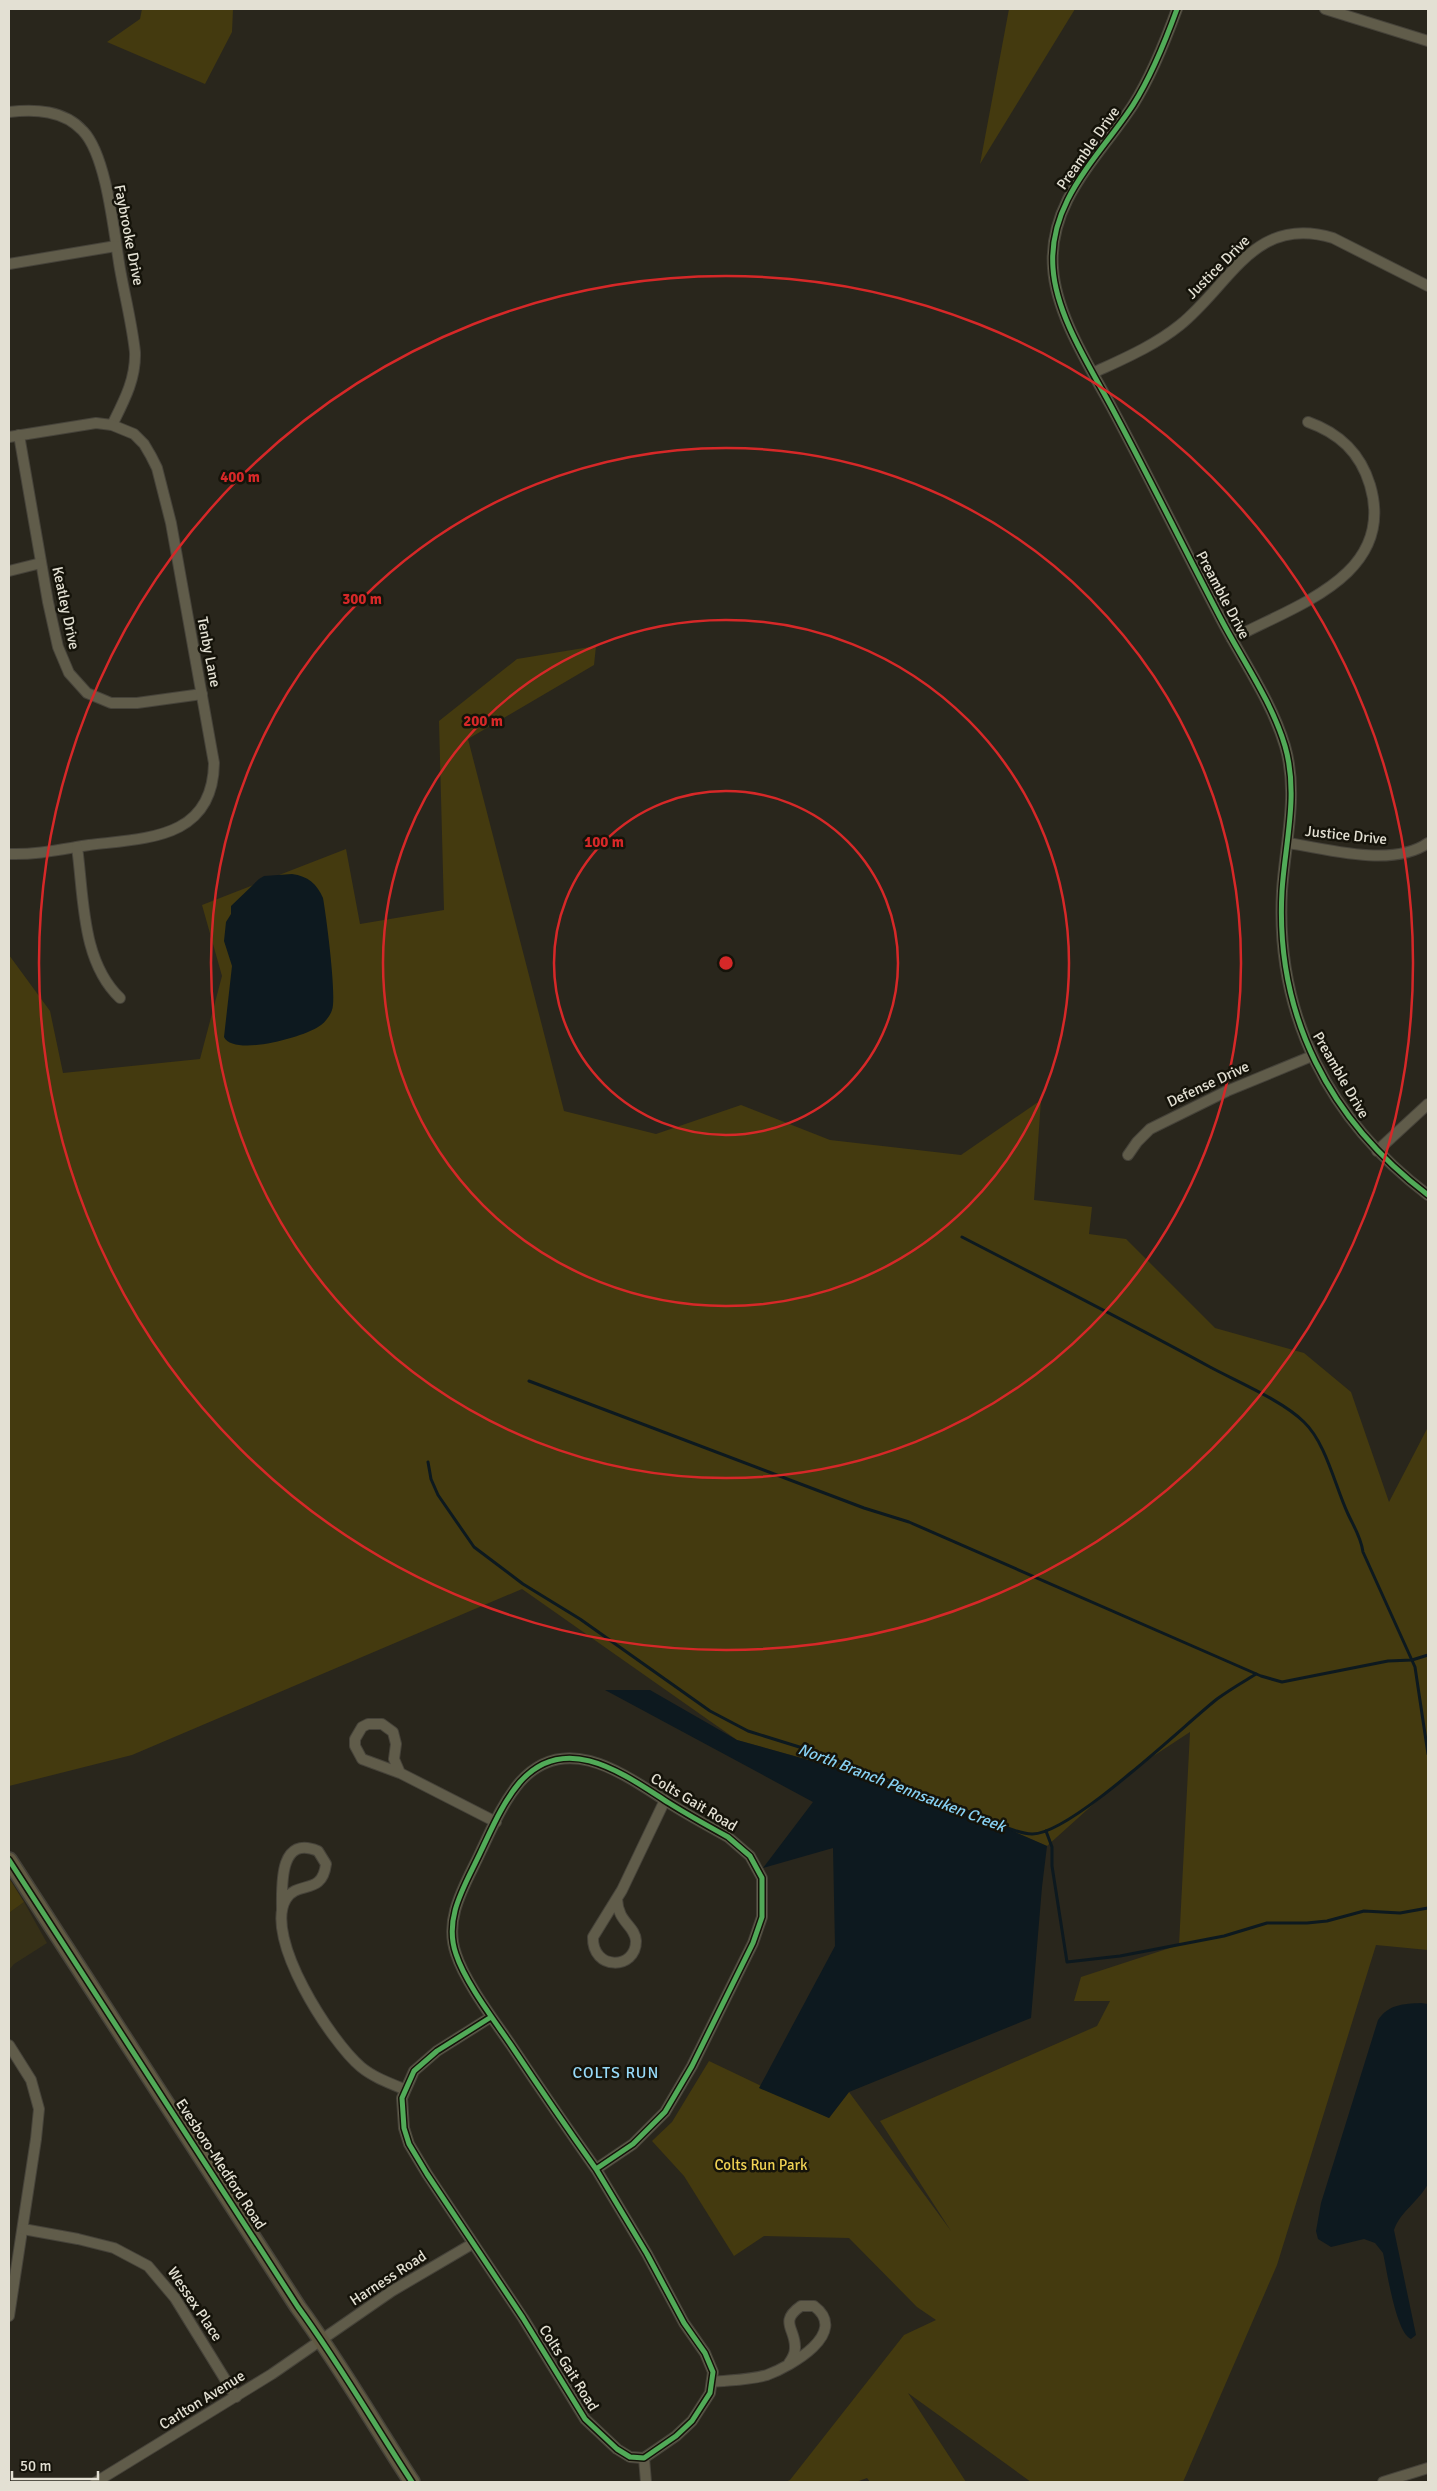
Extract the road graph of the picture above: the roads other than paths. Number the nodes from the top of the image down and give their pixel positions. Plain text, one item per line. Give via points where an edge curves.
1 (1177, 9) edge
2 (1325, 9) edge
3 (1428, 42) edge
4 (9, 112) edge
5 (116, 246) junction
6 (9, 264) edge
7 (1428, 286) edge
8 (1093, 372) junction
9 (1308, 422) dead end
10 (112, 425) junction
11 (14, 436) edge
12 (41, 563) junction
13 (9, 571) edge
14 (1232, 639) junction
15 (202, 694) junction
16 (1288, 843) junction
17 (1428, 843) edge
18 (77, 847) junction
19 (9, 854) edge
20 (120, 998) dead end
21 (1312, 1056) junction
22 (1428, 1104) edge
23 (1377, 1151) junction
24 (1128, 1156) dead end
25 (1428, 1195) edge
26 (400, 1773) junction
27 (665, 1800) junction
28 (496, 1822) junction
29 (9, 1860) edge
30 (617, 1899) junction
31 (282, 1911) junction
32 (491, 2017) junction
33 (9, 2045) edge
34 (404, 2090) junction
35 (596, 2169) junction
36 (23, 2229) junction
37 (472, 2244) junction
38 (9, 2316) edge
39 (323, 2341) junction
40 (789, 2363) junction
41 (713, 2382) junction
42 (236, 2397) junction
43 (644, 2458) junction
44 (1428, 2468) edge
45 (96, 2482) edge
46 (412, 2482) edge
47 (646, 2482) edge
48 (1383, 2482) edge

1 - 8 street, Preamble Drive via 1144,85 1073,189 1056,229 1052,250 1057,292
2 - 3 street
4 - 5 street, Faybrooke Drive via 49,112 72,122 91,140 107,195
5 - 6 street
5 - 10 street, Faybrooke Drive via 136,364 130,388
7 - 8 street, Justice Drive via 1333,238 1317,233 1288,234 1273,238 1248,254 1192,315 1172,331
8 - 14 street, Preamble Drive
9 - 14 street via 1326,429 1346,443 1362,464 1374,504 1371,534 1358,561 1337,583
10 - 11 street, Tenby Lane via 83,424
10 - 15 street, Tenby Lane via 134,434 144,444 157,468 171,524
11 - 12 street, Keatley Drive
12 - 13 street
12 - 15 street, Keatley Drive via 62,661 87,693 124,704
14 - 16 street, Preamble Drive via 1285,747 1291,786
15 - 18 street, Tenby Lane via 214,763 212,787 202,808 191,820 166,834
16 - 17 street, Justice Drive via 1381,856 1411,851
16 - 21 street, Preamble Drive via 1282,908 1283,951 1295,1013
18 - 19 street, Tenby Lane
18 - 20 street via 93,953 101,973
21 - 23 street, Preamble Drive via 1347,1116
21 - 24 street, Defense Drive via 1234,1088 1150,1129
22 - 23 street
23 - 25 street, Preamble Drive
26 - 26 street via 362,1758 355,1746 362,1727 382,1724 393,1732 396,1744 394,1759
26 - 28 street
27 - 28 street, Colts Gait Road via 612,1769 567,1757 540,1767 522,1780
27 - 30 street
27 - 35 street, Colts Gait Road via 728,1837 750,1856 762,1878 762,1917 753,1943 674,2098 644,2135
28 - 32 street, Colts Gait Road via 454,1910 450,1929 461,1968
29 - 39 street, Evesboro-Medford Road
30 - 30 street via 593,1937 599,1956 611,1963 631,1956 636,1942 631,1928 619,1916
31 - 31 street via 286,1899 292,1894 314,1886 322,1878 326,1864 318,1851 298,1849 289,1856 284,1869
31 - 34 street via 284,1939 294,1969 329,2030 370,2074
32 - 34 street, Colts Gait Road via 425,2059
32 - 35 street, Colts Gait Road
33 - 36 street via 31,2080 39,2109
34 - 37 street, Colts Gait Road via 402,2112 409,2144
35 - 41 street, Colts Gait Road via 684,2323 705,2353 712,2367
36 - 38 street
36 - 42 street, Wessex Place via 106,2246 148,2266 175,2298
37 - 39 street, Harness Road via 392,2291
37 - 43 street, Colts Gait Road via 523,2318 585,2419 617,2449 630,2457
39 - 42 street, Carlton Avenue
39 - 46 street, Evesboro-Medford Road
40 - 40 street via 822,2338 825,2317 814,2306 801,2306 791,2315 789,2329 796,2348
40 - 41 street via 757,2378
41 - 43 street via 692,2421
42 - 45 street, Carlton Avenue
43 - 47 street
44 - 48 street

